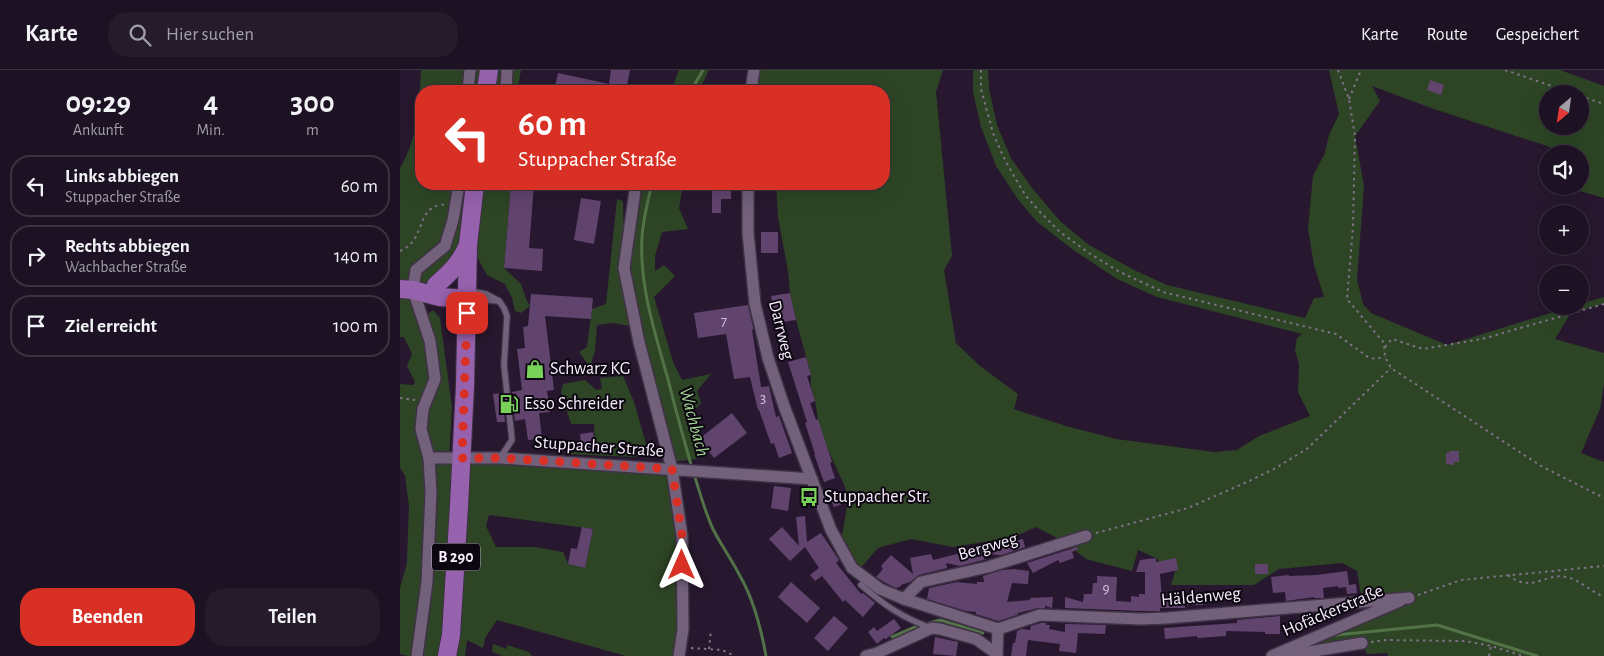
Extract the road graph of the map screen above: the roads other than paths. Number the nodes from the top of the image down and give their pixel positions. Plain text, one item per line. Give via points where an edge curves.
1 (470, 70) edge
2 (490, 70) edge
3 (507, 70) edge
4 (754, 70) edge
5 (469, 85) edge
6 (487, 85) edge
7 (506, 85) edge
8 (752, 85) edge
9 (458, 190) edge
10 (474, 190) edge
11 (635, 190) edge
12 (748, 190) edge
13 (468, 245) junction
14 (407, 290) edge
15 (438, 291) junction
16 (468, 295) junction
17 (467, 330) junction
18 (429, 458) junction
19 (462, 458) junction
20 (500, 458) junction
21 (677, 469) junction
22 (812, 479) junction
23 (1086, 536) road end
24 (861, 585) dead end
25 (1408, 598) joint
26 (904, 599) junction
27 (932, 628) junction
28 (998, 629) junction
29 (1362, 643) road end
30 (680, 652) edge
31 (997, 655) edge
32 (417, 656) edge
33 (447, 656) edge
34 (866, 656) edge
35 (1272, 656) edge
36 (1283, 656) edge

1 - 5 street
2 - 6 main road
3 - 7 street
4 - 8 street
9 - 14 street via 445,246 416,270
10 - 13 main road
11 - 21 street via 624,268 639,342
12 - 22 street, Darrweg via 748,232 755,304 768,358
13 - 15 main road
13 - 16 main road
14 - 15 main road
14 - 18 street via 430,341 435,378 423,409 421,429
15 - 16 main road
15 - 17 main road via 458,310
16 - 17 main road, B 290
16 - 20 lane via 499,301 507,316 504,366 512,440
17 - 19 main road, B 290
18 - 19 street, Stuppacher Straße
18 - 32 street via 431,493 427,582
19 - 20 street, Stuppacher Straße
19 - 33 main road, B 290
20 - 21 street, Stuppacher Straße
21 - 22 street, Stuppacher Straße
21 - 30 street via 682,536
22 - 26 street via 831,530 852,568 880,589
23 - 26 street, Bergweg via 988,567 921,582
24 - 27 lane via 881,603
25 - 28 street, Häldenweg via 1167,618 1040,615
25 - 35 street, Hofäckerstraße
26 - 28 street
27 - 31 street via 976,639
27 - 34 street
28 - 31 street
29 - 36 street, Hofäckerstraße

